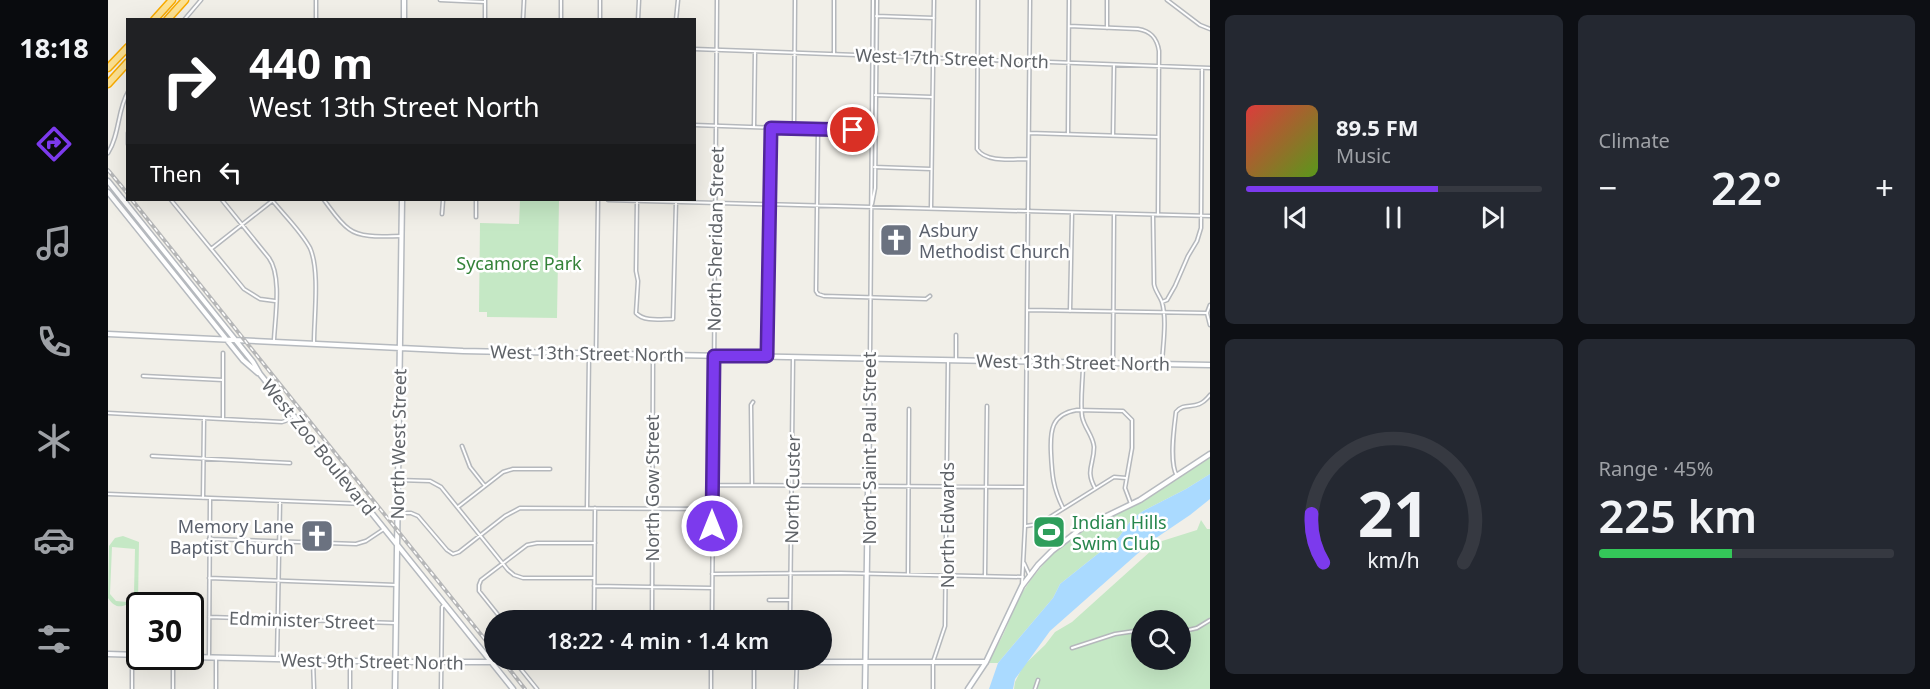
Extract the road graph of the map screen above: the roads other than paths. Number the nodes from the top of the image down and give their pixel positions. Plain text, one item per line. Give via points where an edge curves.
1 (172, 0) edge
2 (185, 0) edge
3 (201, 0) edge
4 (316, 0) edge
5 (404, 0) edge
6 (440, 0) edge
7 (524, 0) edge
8 (561, 0) edge
9 (600, 0) edge
10 (639, 0) edge
11 (678, 0) edge
12 (717, 0) edge
13 (795, 0) edge
14 (834, 0) edge
15 (875, 0) edge
16 (934, 0) edge
17 (978, 0) edge
18 (1030, 0) edge
19 (1069, 0) edge
20 (1107, 0) edge
21 (1167, 0) edge
22 (485, 1) edge
23 (874, 16) junction
24 (156, 18) edge
25 (169, 18) edge
26 (186, 18) edge
27 (316, 18) edge
28 (404, 18) edge
29 (485, 18) edge
30 (523, 18) edge
31 (561, 18) edge
32 (600, 18) edge
33 (638, 18) edge
34 (676, 18) edge
35 (934, 18) junction
36 (1069, 26) junction
37 (1107, 28) junction
38 (1210, 29) edge
39 (126, 49) edge
40 (696, 49) edge
41 (717, 50) junction
42 (755, 51) junction
43 (795, 52) junction
44 (834, 54) junction
45 (872, 55) junction
46 (876, 56) junction
47 (933, 58) junction
48 (977, 59) junction
49 (1029, 62) junction
50 (1069, 63) junction
51 (126, 64) edge
52 (1114, 65) junction
53 (1159, 66) junction
54 (108, 68) edge
55 (1202, 68) junction
56 (1210, 68) edge
57 (108, 84) edge
58 (872, 95) junction
59 (876, 95) junction
60 (126, 96) edge
61 (932, 97) junction
62 (696, 125) edge
63 (716, 126) junction
64 (754, 127) junction
65 (771, 128) junction
66 (794, 129) junction
67 (818, 129) junction
68 (871, 131) junction
69 (876, 131) junction
70 (1029, 133) junction
71 (1068, 134) junction
72 (1113, 135) junction
73 (1158, 137) junction
74 (108, 153) edge
75 (1028, 159) junction
76 (871, 167) junction
77 (875, 167) junction
78 (931, 169) junction
79 (108, 181) edge
80 (108, 192) edge
81 (172, 201) edge
82 (223, 201) edge
83 (272, 201) edge
84 (274, 201) edge
85 (325, 201) edge
86 (402, 201) edge
87 (442, 201) edge
88 (476, 201) edge
89 (598, 201) edge
90 (635, 201) edge
91 (670, 201) edge
92 (676, 202) junction
93 (715, 202) junction
94 (769, 204) junction
95 (817, 206) junction
96 (871, 207) junction
97 (931, 208) junction
98 (1027, 212) junction
99 (1072, 213) junction
100 (442, 214) dead end
101 (1114, 214) junction
102 (1155, 215) junction
103 (1201, 216) junction
104 (1210, 216) edge
105 (476, 217) dead end
106 (242, 225) junction
107 (402, 236) junction
108 (211, 249) junction
109 (930, 296) dead end
110 (870, 297) junction
111 (275, 301) junction
112 (1162, 302) junction
113 (1210, 305) edge
114 (1027, 310) junction
115 (1070, 311) junction
116 (1114, 312) junction
117 (1164, 313) junction
118 (1207, 313) junction
119 (1210, 325) edge
120 (218, 328) junction
121 (108, 334) edge
122 (956, 335) dead end
123 (209, 340) junction
124 (228, 341) junction
125 (235, 341) junction
126 (274, 343) junction
127 (314, 345) junction
128 (400, 349) junction
129 (223, 353) dead end
130 (589, 353) junction
131 (596, 353) junction
132 (653, 354) junction
133 (714, 356) junction
134 (767, 356) junction
135 (793, 357) junction
136 (870, 358) junction
137 (948, 360) junction
138 (956, 360) junction
139 (1026, 361) junction
140 (1083, 362) junction
141 (1113, 363) junction
142 (1162, 364) junction
143 (1210, 365) edge
144 (260, 374) junction
145 (143, 376) dead end
146 (223, 380) junction
147 (1210, 395) edge
148 (753, 402) dead end
149 (987, 406) dead end
150 (909, 409) dead end
151 (1082, 410) junction
152 (108, 413) edge
153 (294, 416) junction
154 (204, 418) junction
155 (223, 419) junction
156 (462, 446) dead end
157 (1210, 454) edge
158 (152, 456) dead end
159 (204, 458) junction
160 (290, 463) dead end
161 (550, 469) dead end
162 (1177, 476) junction
163 (1126, 478) junction
164 (398, 480) junction
165 (712, 485) junction
166 (752, 485) junction
167 (792, 485) junction
168 (868, 485) junction
169 (485, 486) junction
170 (908, 486) junction
171 (948, 486) junction
172 (986, 486) junction
173 (1025, 487) junction
174 (1095, 488) junction
175 (108, 494) edge
176 (203, 498) junction
177 (210, 499) junction
178 (280, 501) junction
179 (364, 504) junction
180 (1131, 504) junction
181 (458, 507) junction
182 (587, 508) junction
183 (595, 508) junction
184 (1063, 508) junction
185 (652, 509) junction
186 (712, 509) junction
187 (398, 513) junction
188 (1025, 526) junction
189 (384, 529) junction
190 (480, 535) junction
191 (209, 539) junction
192 (279, 541) junction
193 (594, 543) junction
194 (397, 544) junction
195 (502, 563) junction
196 (1024, 563) junction
197 (791, 573) junction
198 (712, 574) junction
199 (868, 574) junction
200 (908, 574) junction
201 (947, 575) junction
202 (1030, 575) junction
203 (985, 576) junction
204 (1023, 577) junction
205 (209, 578) junction
206 (594, 578) junction
207 (279, 580) junction
208 (396, 585) junction
209 (594, 586) junction
210 (1022, 586) junction
211 (652, 587) junction
212 (712, 588) junction
213 (769, 600) dead end
214 (790, 600) junction
215 (445, 604) junction
216 (495, 610) edge
217 (594, 610) edge
218 (651, 610) edge
219 (712, 610) edge
220 (790, 610) edge
221 (209, 617) junction
222 (278, 619) junction
223 (1210, 620) edge
224 (395, 623) junction
225 (1191, 629) edge
226 (1131, 632) edge
227 (1072, 648) dead end
228 (484, 653) edge
229 (108, 654) edge
230 (126, 655) edge
231 (204, 657) edge
232 (208, 657) junction
233 (216, 657) junction
234 (277, 659) junction
235 (313, 660) junction
236 (350, 661) junction
237 (395, 662) junction
238 (484, 662) edge
239 (832, 662) edge
240 (866, 662) junction
241 (933, 662) junction
242 (986, 662) junction
243 (441, 663) junction
244 (132, 670) edge
245 (173, 670) edge
246 (498, 670) edge
247 (522, 670) edge
248 (711, 670) edge
249 (754, 670) edge
250 (797, 670) edge
251 (1038, 680) dead end
252 (132, 689) edge
253 (172, 689) edge
254 (216, 689) edge
255 (314, 689) edge
256 (350, 689) edge
257 (395, 689) edge
258 (441, 689) edge
259 (513, 689) edge
260 (537, 689) edge
261 (711, 689) edge
262 (753, 689) edge
263 (796, 689) edge
264 (865, 689) edge
265 (933, 689) edge
266 (968, 689) edge
267 (1035, 689) edge

1 - 24 highway
2 - 25 highway
3 - 26 street
4 - 27 street
5 - 28 street
6 - 22 street
7 - 30 street
8 - 31 street
9 - 32 street
10 - 33 street
11 - 34 street
12 - 41 street, North Sheridan Street
13 - 43 street
14 - 44 street
15 - 23 street, North Saint Paul Street
16 - 35 street
17 - 48 street
18 - 49 street
19 - 36 street
20 - 37 street
21 - 38 street
22 - 29 street
23 - 35 street
23 - 45 street, North Saint Paul Street
23 - 46 street, North Saint Paul Street
35 - 47 street
36 - 37 street
36 - 50 street
37 - 53 street via 1144,30 1153,35 1158,44
39 - 54 highway
40 - 41 street, West 17th Street North
41 - 42 street, West 17th Street North
41 - 63 street, North Sheridan Street
42 - 43 street, West 17th Street North
42 - 64 street
43 - 44 street, West 17th Street North
43 - 66 street
44 - 45 street, West 17th Street North
45 - 46 street, West 17th Street North
45 - 58 street, North Saint Paul Street
46 - 47 street, West 17th Street North
46 - 59 street, North Saint Paul Street
47 - 48 street, West 17th Street North
47 - 61 street
48 - 49 street, West 17th Street North
48 - 75 street via 977,149 987,158
49 - 50 street, West 17th Street North
49 - 70 street
50 - 52 street, West 17th Street North
50 - 71 street
51 - 57 highway
52 - 53 street, West 17th Street North
52 - 72 street
53 - 55 street, West 17th Street North
53 - 73 street
55 - 56 street, West 17th Street North
55 - 103 street
58 - 59 street
58 - 68 street, North Saint Paul Street
59 - 61 street
59 - 69 street, North Saint Paul Street
60 - 74 street
61 - 78 street
62 - 63 street
63 - 64 street
63 - 93 street, North Sheridan Street
64 - 65 street
65 - 66 street
65 - 94 street
66 - 67 street
67 - 68 street
67 - 95 street
68 - 69 street
68 - 76 street, North Saint Paul Street
69 - 77 street, North Saint Paul Street
70 - 71 street
70 - 75 street
71 - 72 street
72 - 73 street
73 - 102 street
75 - 98 street
76 - 77 street
76 - 96 street, North Saint Paul Street
77 - 78 street
77 - 96 street, North Saint Paul Street
78 - 97 street
79 - 125 street, West Zoo Boulevard
80 - 120 street, West Zoo Boulevard
81 - 108 street
82 - 106 street
83 - 106 street
84 - 127 street via 313,257
85 - 107 street via 354,232
86 - 107 street, North West Street
87 - 100 street
88 - 105 street
89 - 131 street
90 - 92 street via 638,315 648,319 673,319
91 - 92 street
92 - 93 street
93 - 94 street
93 - 133 street, North Sheridan Street
94 - 95 street
94 - 134 street
95 - 96 street
95 - 110 street via 816,291 821,295
96 - 97 street
96 - 110 street, North Saint Paul Street
97 - 98 street
98 - 99 street
98 - 114 street
99 - 101 street
99 - 115 street
101 - 102 street
101 - 116 street
102 - 103 street
102 - 112 street via 1154,284
103 - 104 street
103 - 112 street via 1197,241 1167,300
106 - 108 street
106 - 111 street via 274,266
107 - 128 street, North West Street
108 - 111 street via 244,289 260,299
109 - 110 street
110 - 136 street, North Saint Paul Street
111 - 126 street
112 - 117 street
113 - 118 street
114 - 115 street
114 - 139 street
115 - 116 street
116 - 117 street
116 - 141 street
117 - 118 street
117 - 142 street
118 - 119 street
120 - 123 street via 216,336
120 - 124 street, West Zoo Boulevard
121 - 123 street, West 13th Street North
122 - 138 street
123 - 124 street, West 13th Street North
124 - 125 street, West 13th Street North
124 - 144 street, West Zoo Boulevard via 249,367
125 - 126 street, West 13th Street North
125 - 144 street, West Zoo Boulevard
126 - 127 street, West 13th Street North
127 - 128 street, West 13th Street North
128 - 130 street, West 13th Street North
128 - 164 street, North West Street
129 - 146 street
130 - 131 street, West 13th Street North
130 - 182 street
131 - 132 street, West 13th Street North
132 - 133 street, West 13th Street North
132 - 185 street, North Gow Street
133 - 134 street, West 13th Street North
133 - 165 street, North Sheridan Street
134 - 135 street, West 13th Street North
135 - 136 street, West 13th Street North
135 - 167 street, North Custer
136 - 137 street, West 13th Street North
136 - 168 street, North Saint Paul Street
137 - 138 street, West 13th Street North
137 - 171 street, North Edwards
138 - 139 street, West 13th Street North
139 - 140 street, West 13th Street North
139 - 173 street
140 - 141 street, West 13th Street North
140 - 151 street
141 - 142 street, West 13th Street North
142 - 143 street, West 13th Street North
144 - 153 street, West Zoo Boulevard
145 - 146 street
146 - 155 street
147 - 162 street via 1200,405 1176,412
148 - 166 street
149 - 172 street
150 - 170 street
151 - 163 street via 1123,411 1130,416 1134,426
151 - 174 street via 1093,441 1089,472
151 - 184 street via 1059,417 1051,433 1053,485
152 - 154 street
153 - 155 street via 282,422
153 - 179 street, West Zoo Boulevard
154 - 155 street
154 - 159 street
156 - 169 street via 470,467
157 - 162 street
158 - 159 street
159 - 160 street
159 - 176 street
161 - 169 street via 513,469
162 - 180 street
163 - 174 street via 1114,477
163 - 180 street via 1125,492
164 - 181 street via 434,482
164 - 187 street, North West Street
165 - 166 street
165 - 186 street, North Sheridan Street
166 - 167 street
167 - 168 street
167 - 197 street, North Custer
168 - 170 street
168 - 199 street, North Saint Paul Street
169 - 181 street
170 - 171 street
170 - 200 street
171 - 172 street
171 - 201 street, North Edwards
172 - 173 street
172 - 203 street
173 - 188 street
174 - 184 street
175 - 176 street
176 - 177 street
177 - 178 street
177 - 191 street
178 - 179 street
178 - 192 street
179 - 189 street, West Zoo Boulevard
180 - 202 street via 1071,535
181 - 190 street
182 - 183 street
182 - 190 street via 520,508
183 - 185 street
183 - 193 street
184 - 188 street via 1039,524
185 - 186 street
185 - 211 street, North Gow Street
186 - 198 street, North Sheridan Street
187 - 190 street via 418,516 452,554
187 - 194 street, North West Street
188 - 196 street
189 - 192 street via 356,544
189 - 194 street, West Zoo Boulevard
190 - 195 street
191 - 192 street
191 - 205 street
192 - 207 street
193 - 195 street via 531,544
193 - 206 street
194 - 208 street, North West Street
194 - 215 street, West Zoo Boulevard
195 - 206 street via 523,578
195 - 216 street via 481,580 478,588
196 - 202 street
196 - 204 street
197 - 198 street
197 - 199 street
197 - 214 street, North Custer
198 - 212 street, North Sheridan Street
199 - 200 street
199 - 240 street, North Saint Paul Street
200 - 201 street
201 - 203 street
201 - 241 street, North Edwards via 945,626
202 - 210 street
203 - 204 street
204 - 210 street
205 - 207 street
205 - 221 street
206 - 209 street
207 - 208 street
207 - 222 street
208 - 224 street, North West Street
209 - 211 street
209 - 217 street
210 - 242 street
211 - 212 street
211 - 218 street, North Gow Street
212 - 219 street, North Sheridan Street
213 - 214 street
214 - 220 street, North Custer
215 - 228 street, West Zoo Boulevard
215 - 243 street
221 - 222 street, Edminister Street
221 - 232 street
222 - 224 street, Edminister Street
222 - 234 street
223 - 225 street
224 - 237 street, North West Street
226 - 227 street
229 - 230 street
231 - 232 street, West 9th Street North
232 - 233 street, West 9th Street North
233 - 234 street, West 9th Street North
233 - 254 street
234 - 235 street, West 9th Street North
235 - 236 street, West 9th Street North
235 - 255 street
236 - 237 street, West 9th Street North
236 - 256 street
237 - 243 street, West 9th Street North
237 - 257 street, North West Street
238 - 243 street, West 9th Street North
239 - 240 street, West 9th Street North
240 - 241 street, West 9th Street North
240 - 264 street, North Saint Paul Street
241 - 242 street, West 9th Street North
241 - 265 street, North Edwards
242 - 266 street
243 - 258 street
244 - 252 street
245 - 253 street
246 - 259 street, West Zoo Boulevard
247 - 260 street
248 - 261 street
249 - 262 street
250 - 263 street
251 - 267 street

